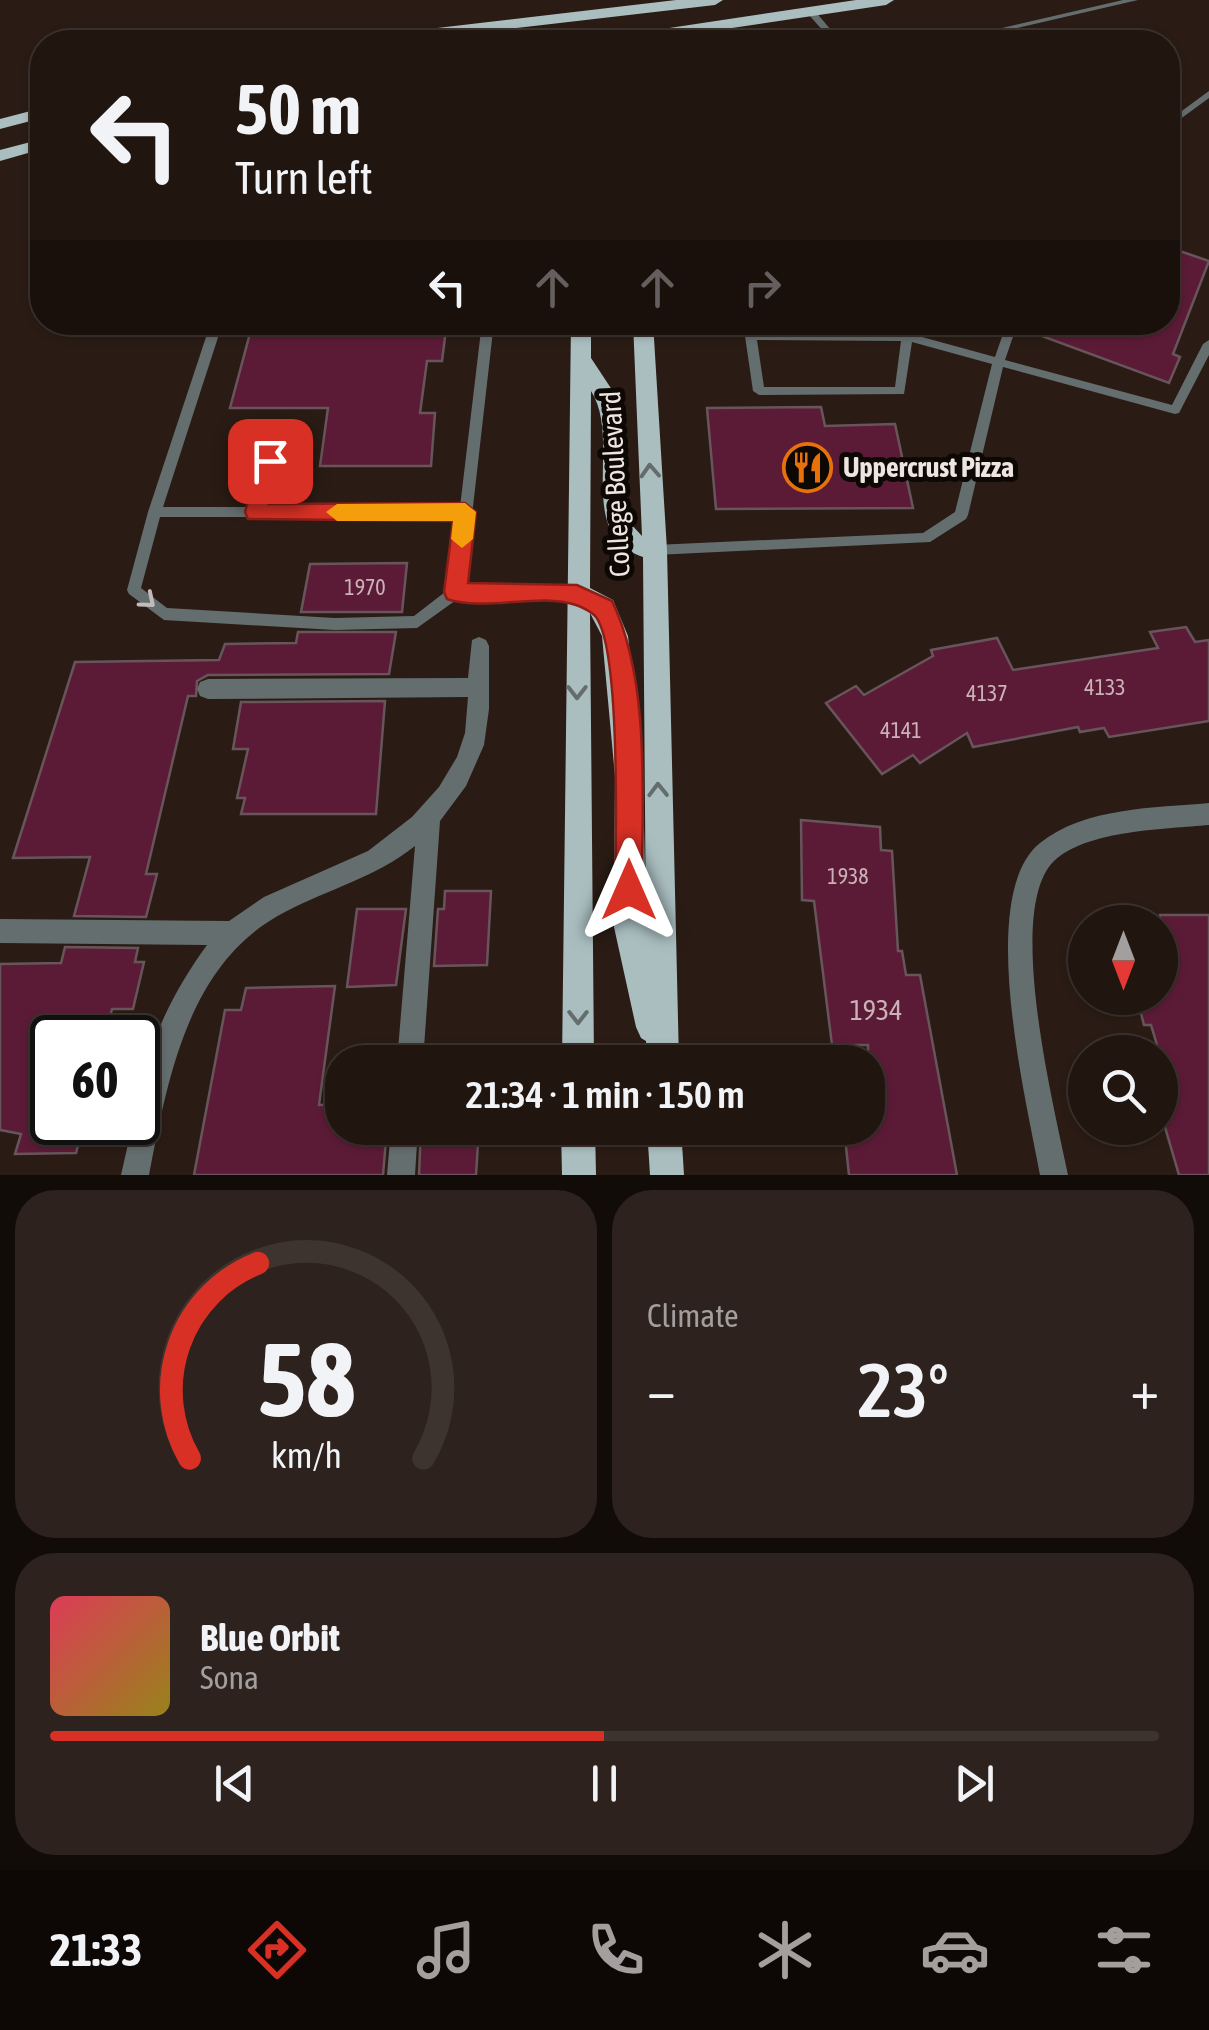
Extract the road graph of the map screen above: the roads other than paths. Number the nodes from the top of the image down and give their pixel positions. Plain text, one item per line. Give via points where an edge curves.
1 (716, 0) edge
2 (886, 0) edge
3 (1134, 0) edge
4 (633, 6) edge
5 (585, 9) edge
6 (812, 12) junction
7 (442, 30) edge
8 (699, 30) edge
9 (826, 30) edge
10 (1000, 30) edge
11 (1209, 94) edge
12 (30, 116) edge
13 (1180, 116) edge
14 (0, 124) edge
15 (30, 147) edge
16 (0, 156) edge
17 (213, 335) edge
18 (486, 335) edge
19 (581, 335) edge
20 (644, 335) edge
21 (906, 335) edge
22 (1009, 335) edge
23 (907, 338) junction
24 (1209, 344) edge
25 (580, 358) junction
26 (999, 362) junction
27 (278, 435) dead end
28 (156, 512) junction
29 (256, 512) junction
30 (465, 512) junction
31 (655, 550) junction
32 (456, 592) junction
33 (577, 594) junction
34 (480, 646) dead end
35 (477, 687) junction
36 (208, 689) dead end
37 (429, 813) junction
38 (1209, 814) edge
39 (0, 931) edge
40 (234, 933) junction
41 (411, 1045) edge
42 (578, 1045) edge
43 (657, 1045) edge
44 (661, 1045) edge
45 (404, 1145) edge
46 (578, 1145) edge
47 (665, 1145) edge
48 (134, 1175) edge
49 (401, 1175) edge
50 (578, 1175) edge
51 (667, 1175) edge
52 (1054, 1175) edge

1 - 4 main road
2 - 6 main road
3 - 10 lane
4 - 5 main road
5 - 7 main road
6 - 8 main road
6 - 9 lane
11 - 13 lane
12 - 14 main road
15 - 16 main road
17 - 28 lane
18 - 30 lane
19 - 25 main road, College Boulevard
31 -> 20 main road, College Boulevard
21 - 23 lane
22 - 26 lane
23 - 23 lane via 900,391 759,391 751,336
23 - 26 lane
24 - 26 lane via 1175,410
25 - 31 main road via 614,408 623,536
25 - 33 main road, College Boulevard
26 - 31 lane via 961,515 926,538
27 - 29 lane
28 - 29 lane
28 -> 32 lane via 134,590 164,614 417,622
29 - 30 lane
30 - 32 lane
44 -> 31 main road, College Boulevard
32 - 33 lane
33 -> 42 main road, College Boulevard
33 - 43 main road via 604,608 616,636 629,776 629,927
34 - 35 street
35 - 36 street
35 - 37 street via 473,745 452,788
37 - 40 street via 377,859 301,889
37 - 41 street
38 - 52 street via 1103,826 1046,854 1026,880 1018,965
39 - 40 street
40 - 48 street via 181,1005 158,1066
45 - 49 street
46 - 50 main road
47 - 51 main road

